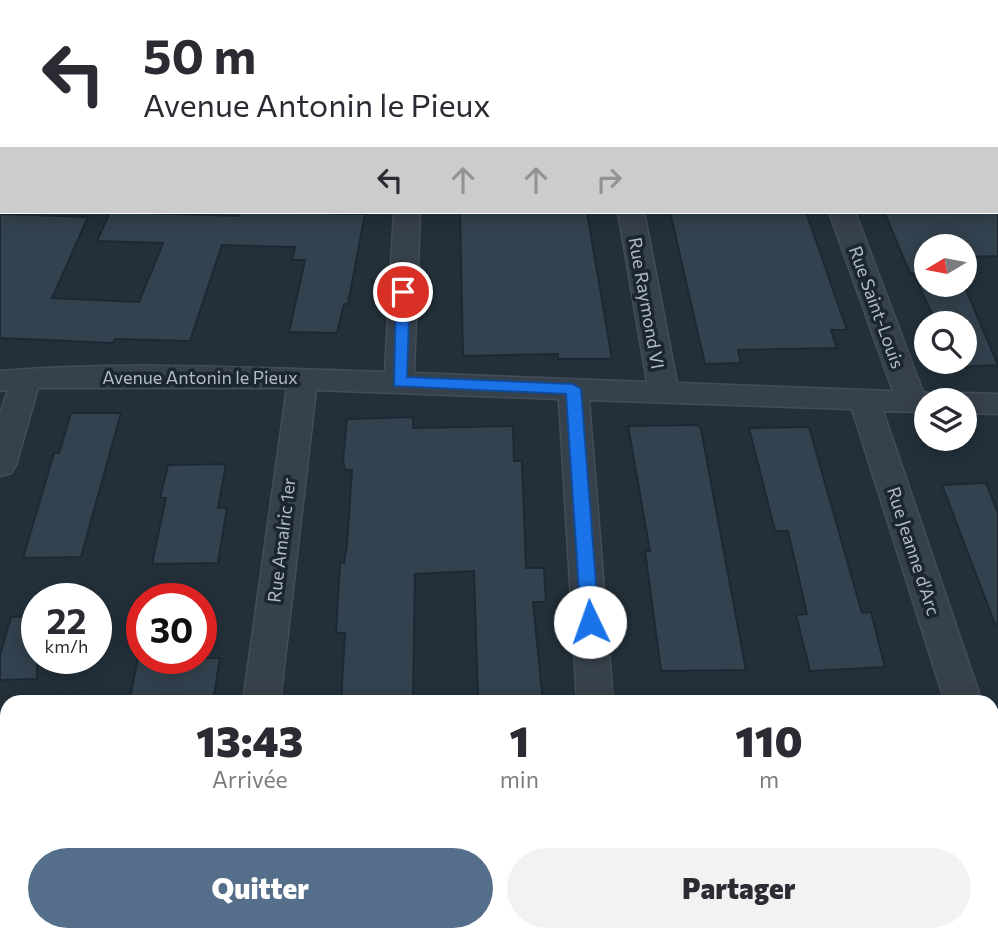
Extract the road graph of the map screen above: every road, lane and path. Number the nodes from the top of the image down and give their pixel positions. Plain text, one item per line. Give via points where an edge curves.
1 (407, 214) edge
2 (631, 214) edge
3 (843, 214) edge
4 (303, 378) junction
5 (13, 379) edge
6 (399, 382) junction
7 (573, 389) junction
8 (914, 390) edge
9 (664, 394) junction
10 (863, 400) junction
11 (914, 402) edge
12 (977, 403) edge
13 (998, 404) edge
14 (0, 465) edge
15 (262, 695) edge
16 (595, 695) edge
17 (962, 695) edge

1 - 6 street
2 - 9 street, Rue Raymond VI
3 - 8 street, Rue Saint-Louis
4 - 5 street, Avenue Antonin le Pieux
4 - 6 street, Avenue Antonin le Pieux
4 - 15 street, Rue Amalric 1er
5 - 14 street
6 - 7 street, Avenue Antonin le Pieux
7 - 9 street, Avenue Antonin le Pieux
7 - 16 street
9 - 10 street, Avenue Antonin le Pieux
10 - 11 street, Avenue Antonin le Pieux
10 - 17 street, Rue Jeanne d'Arc
12 - 13 street

